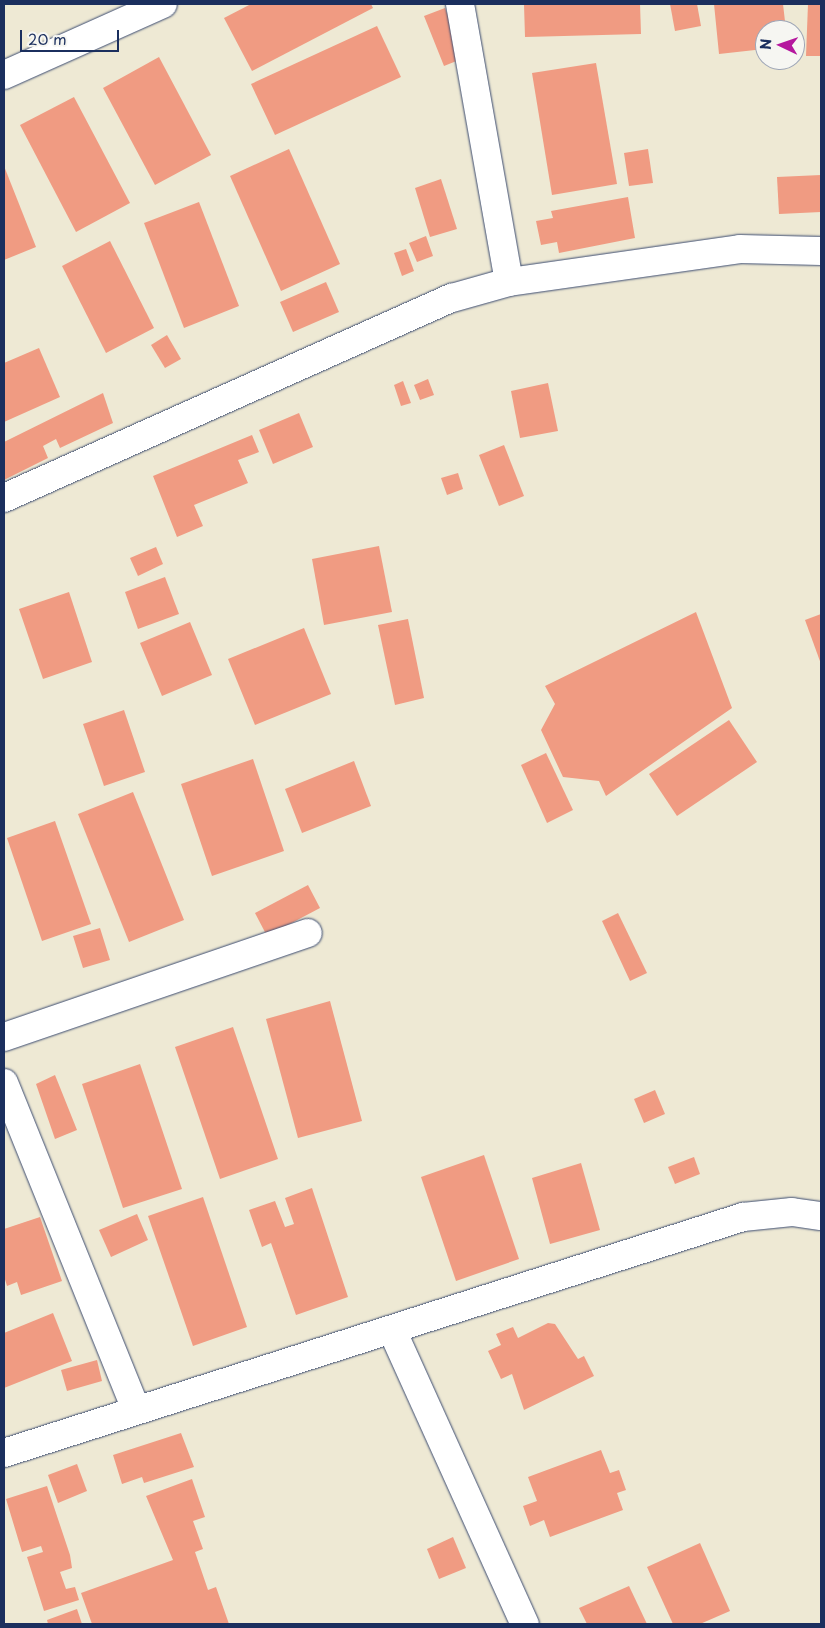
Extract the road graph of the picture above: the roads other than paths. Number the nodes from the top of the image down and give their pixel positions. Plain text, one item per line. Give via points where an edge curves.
1 (163, 4) edge
2 (460, 4) edge
3 (4, 75) edge
4 (821, 251) edge
5 (509, 282) junction
6 (4, 498) edge
7 (308, 933) dead end
8 (4, 1037) edge
9 (4, 1083) edge
10 (821, 1216) edge
11 (392, 1330) junction
12 (136, 1409) junction
13 (4, 1453) edge
14 (525, 1624) edge

1 - 3 street
2 - 5 street
4 - 5 street via 740,249
5 - 6 street via 452,298
7 - 8 street
9 - 12 street
10 - 11 street via 792,1212 743,1217
11 - 12 street
11 - 14 street
12 - 13 street

